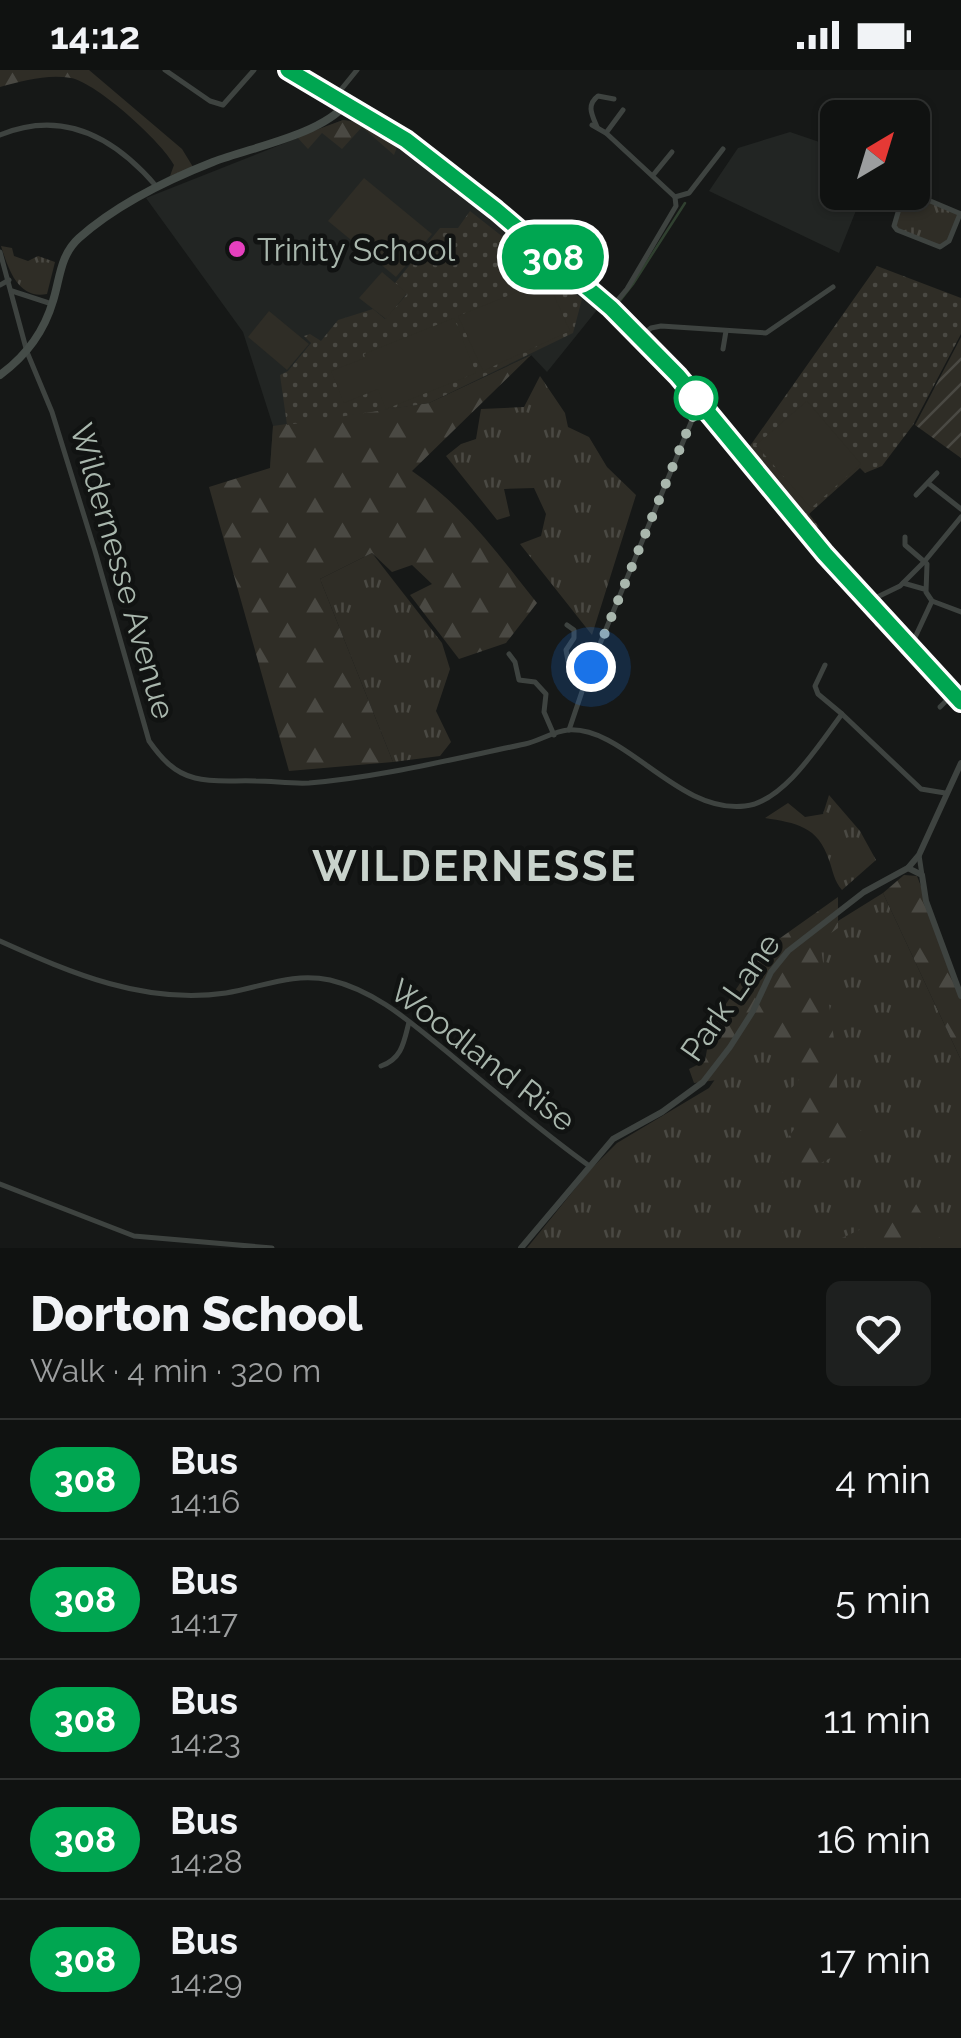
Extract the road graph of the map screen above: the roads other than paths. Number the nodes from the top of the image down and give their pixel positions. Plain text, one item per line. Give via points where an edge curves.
1 (165, 70) edge
2 (254, 70) edge
3 (288, 70) edge
4 (357, 70) edge
5 (335, 97) junction
6 (614, 99) dead end
7 (346, 104) junction
8 (624, 110) dead end
9 (606, 133) junction
10 (0, 135) edge
11 (723, 148) dead end
12 (672, 152) dead end
13 (654, 174) junction
14 (158, 188) junction
15 (675, 196) junction
16 (930, 202) edge
17 (900, 210) edge
18 (960, 214) edge
19 (0, 252) edge
20 (9, 280) junction
21 (0, 285) edge
22 (833, 287) dead end
23 (12, 292) junction
24 (53, 304) junction
25 (611, 308) junction
26 (726, 332) junction
27 (640, 337) junction
28 (724, 349) dead end
29 (27, 352) junction
30 (0, 374) edge
31 (699, 402) junction
32 (936, 474) dead end
33 (928, 483) junction
34 (916, 495) dead end
35 (961, 510) edge
36 (961, 517) edge
37 (905, 537) dead end
38 (924, 562) junction
39 (903, 583) junction
40 (926, 590) junction
41 (869, 601) junction
42 (932, 601) junction
43 (961, 612) edge
44 (567, 625) dead end
45 (911, 646) junction
46 (508, 654) dead end
47 (824, 666) dead end
48 (590, 668) junction
49 (957, 698) edge
50 (940, 708) dead end
51 (842, 714) junction
52 (569, 730) junction
53 (554, 735) junction
54 (961, 763) edge
55 (945, 793) junction
56 (920, 854) junction
57 (908, 868) junction
58 (922, 875) junction
59 (0, 940) edge
60 (961, 996) edge
61 (409, 1021) junction
62 (381, 1066) dead end
63 (588, 1165) junction
64 (0, 1184) edge
65 (272, 1248) edge
66 (521, 1248) edge

1 - 2 street via 223,105
3 - 5 highway
4 - 5 street
5 - 7 highway
6 - 9 street via 598,96 590,108 594,126
7 - 14 main road via 329,119
7 - 25 highway via 478,195
8 - 9 street
9 - 13 street
10 - 14 street via 51,126 97,136
11 - 15 street via 688,193
12 - 13 street
13 - 15 street
14 - 24 main road via 74,243
15 - 25 street via 676,206
16 - 18 street
17 - 18 street via 898,230 940,247
19 - 20 street, Wildernesse Avenue
20 - 21 street
20 - 23 street, Wildernesse Avenue
22 - 26 street via 770,332
23 - 24 street
23 - 29 street, Wildernesse Avenue
24 - 29 main road
25 - 27 highway
26 - 27 street via 658,326
26 - 28 street
27 - 31 highway
29 - 30 main road
29 - 53 street, Wildernesse Avenue via 52,412 149,741 164,762 194,778 304,783
31 - 41 highway
31 - 48 street
32 - 33 street
33 - 34 street
33 - 35 street
36 - 38 street
37 - 38 street
38 - 39 street
38 - 40 street
39 - 40 street
39 - 41 street
40 - 42 street
41 - 45 highway
42 - 43 street
42 - 45 street
44 - 48 street via 574,630 568,660
45 - 49 highway
46 - 53 street via 518,680 535,682 546,694 544,712
47 - 51 street via 818,694
48 - 52 street
49 - 50 street
51 - 52 street via 784,785 746,806 697,798 620,748
51 - 55 street via 921,788
52 - 53 street, Wildernesse Avenue
54 - 55 street, Park Lane
55 - 56 street, Park Lane
56 - 57 street, Park Lane
56 - 58 street
57 - 58 street
57 - 63 street, Park Lane via 864,892 788,951 703,1082 614,1139
58 - 60 street
59 - 61 street, Woodland Rise via 126,990 225,993 289,977 328,980 378,999
61 - 62 street via 394,1062
61 - 63 street, Woodland Rise
63 - 66 street, Park Lane
64 - 65 street via 134,1236

